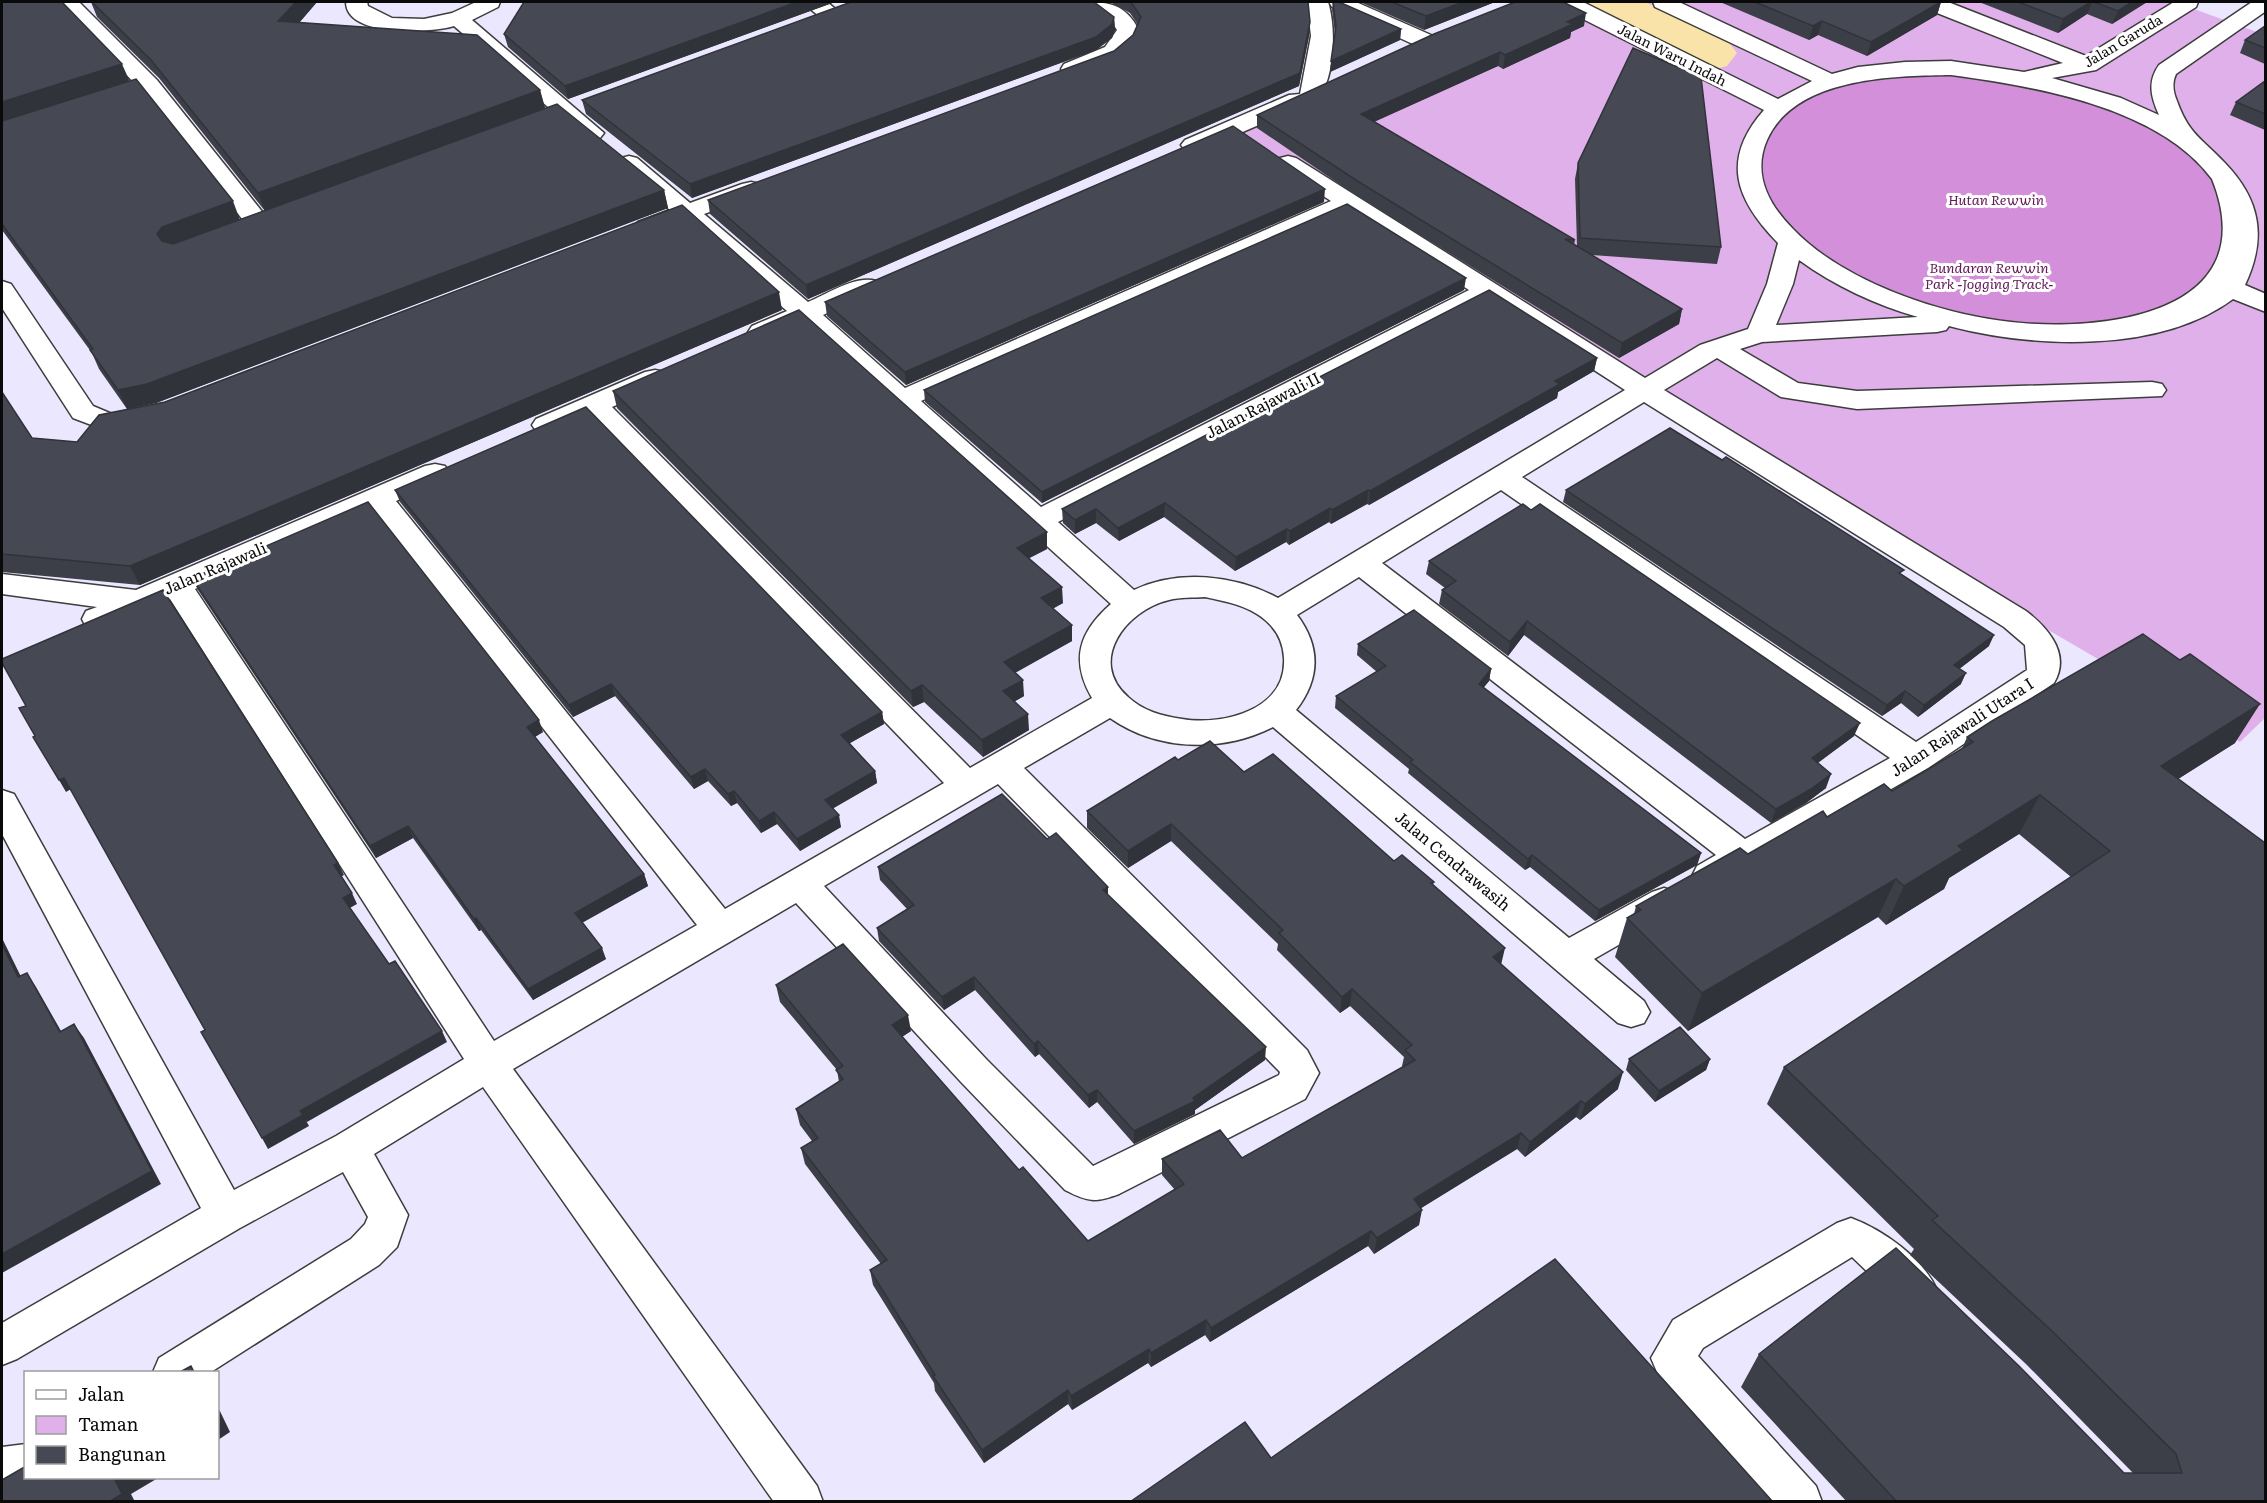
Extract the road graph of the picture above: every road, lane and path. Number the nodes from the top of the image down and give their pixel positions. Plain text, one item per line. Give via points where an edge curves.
1 (357, 2) edge
2 (490, 2) edge
3 (1093, 2) edge
4 (1318, 2) edge
5 (1340, 2) edge
6 (1567, 2) edge
7 (1663, 2) edge
8 (1930, 2) edge
9 (2182, 2) edge
10 (81, 8) edge
11 (2259, 12) edge
12 (458, 19) junction
13 (1393, 54) edge
14 (2088, 65) junction
15 (2020, 76) junction
16 (1049, 78) edge
17 (1342, 79) edge
18 (1829, 81) junction
19 (150, 85) junction
20 (127, 92) edge
21 (1311, 93) junction
22 (588, 104) edge
23 (1777, 108) junction
24 (566, 112) junction
25 (544, 120) edge
26 (1235, 127) junction
27 (2185, 141) junction
28 (1170, 155) edge
29 (771, 181) edge
30 (1347, 203) junction
31 (688, 211) junction
32 (281, 216) edge
33 (622, 237) edge
34 (1791, 243) junction
35 (889, 276) edge
36 (2230, 288) junction
37 (2, 289) edge
38 (1486, 291) junction
39 (2265, 304) edge
40 (805, 313) junction
41 (1967, 323) junction
42 (1759, 334) junction
43 (742, 340) edge
44 (1719, 348) junction
45 (678, 368) edge
46 (1644, 390) junction
47 (2152, 390) dead end
48 (903, 399) junction
49 (594, 404) junction
50 (163, 413) edge
51 (518, 437) edge
52 (453, 465) edge
53 (1501, 476) junction
54 (378, 498) junction
55 (1039, 520) junction
56 (1360, 562) junction
57 (2, 584) edge
58 (176, 584) junction
59 (138, 601) junction
60 (1131, 604) junction
61 (1277, 613) junction
62 (75, 628) edge
63 (1113, 701) junction
64 (1275, 711) junction
65 (1916, 759) junction
66 (1001, 766) junction
67 (967, 786) junction
68 (2, 803) edge
69 (1743, 857) junction
70 (799, 883) junction
71 (721, 928) junction
72 (1567, 957) junction
73 (1631, 1012) dead end
74 (488, 1064) junction
75 (350, 1148) junction
76 (226, 1215) junction
77 (1944, 1318) edge
78 (2, 1345) edge
79 (176, 1371) edge
80 (24, 1466) edge
81 (2, 1469) edge
82 (801, 1502) edge
83 (1800, 1502) edge

1 - 12 street via 357,8 367,17 385,23 424,25
2 - 12 street
3 - 16 street via 1122,19 1128,30 1124,42 1105,57
4 - 21 street via 1323,21 1323,53
5 - 13 street via 1434,35
6 - 23 street, Jalan Waru Indah
7 - 18 street
8 - 14 street
9 - 14 street, Jalan Garuda
10 - 19 street
11 - 27 street via 2167,70 2162,77 2160,87
12 - 24 street
14 - 15 street, Jalan Garuda
15 - 18 street via 1951,68 1897,69
15 - 27 street via 2109,102
17 - 21 street
18 - 23 street
19 - 20 street
19 - 32 street via 250,228
21 - 26 street
22 - 24 street
23 - 34 street via 1754,136 1747,169 1760,206
24 - 25 street
24 - 31 street
26 - 28 street
26 - 30 street
27 - 36 street via 2227,178 2250,217 2250,257
29 - 31 street
30 - 38 street
30 - 48 street
31 - 33 street
31 - 40 street
34 - 41 street via 1838,275 1898,303
34 - 42 street via 1780,284
35 - 40 street
36 - 39 street
36 - 41 street via 2184,316 2123,331 2051,334
37 - 50 street via 83,412 110,423
38 - 46 street
38 - 55 street, Jalan Rajawali II
40 - 43 street
40 - 48 street
41 - 42 street
42 - 44 street
44 - 46 street
44 - 47 street via 1791,391 1857,400
45 - 49 street
46 - 53 street
46 - 65 street, Jalan Rajawali Utara I via 2034,634 2044,651 2043,675
48 - 55 street
49 - 51 street
49 - 67 street
52 - 54 street, Jalan Rajawali
53 - 56 street
53 - 65 street
54 - 58 street, Jalan Rajawali
54 - 71 street
55 - 60 street
56 - 61 street
56 - 69 street
57 - 59 street
58 - 59 street, Jalan Rajawali
58 - 74 street
59 - 62 street, Jalan Rajawali
60 - 61 street via 1165,590 1205,587 1244,594
60 - 63 street via 1107,624 1096,649 1098,676
61 - 64 street via 1293,630 1301,651 1301,672 1292,693
63 - 64 street via 1135,717 1162,728 1191,733 1222,732 1251,724
63 - 66 street
64 - 72 street, Jalan Cendrawasih
65 - 69 street, Jalan Rajawali Utara I
66 - 67 street
66 - 70 street via 1294,1061 1300,1072 1292,1087 1105,1181 1091,1184 1079,1178 982,1079
67 - 70 street
68 - 76 street
69 - 72 street, Jalan Rajawali Utara I
70 - 71 street
71 - 74 street
72 - 73 street, Jalan Cendrawasih
74 - 75 street
74 - 82 street
75 - 76 street
75 - 79 street via 388,1215 383,1234 365,1252
76 - 78 street
77 - 83 street via 1869,1245 1851,1236 1688,1334 1672,1358
80 - 81 street

